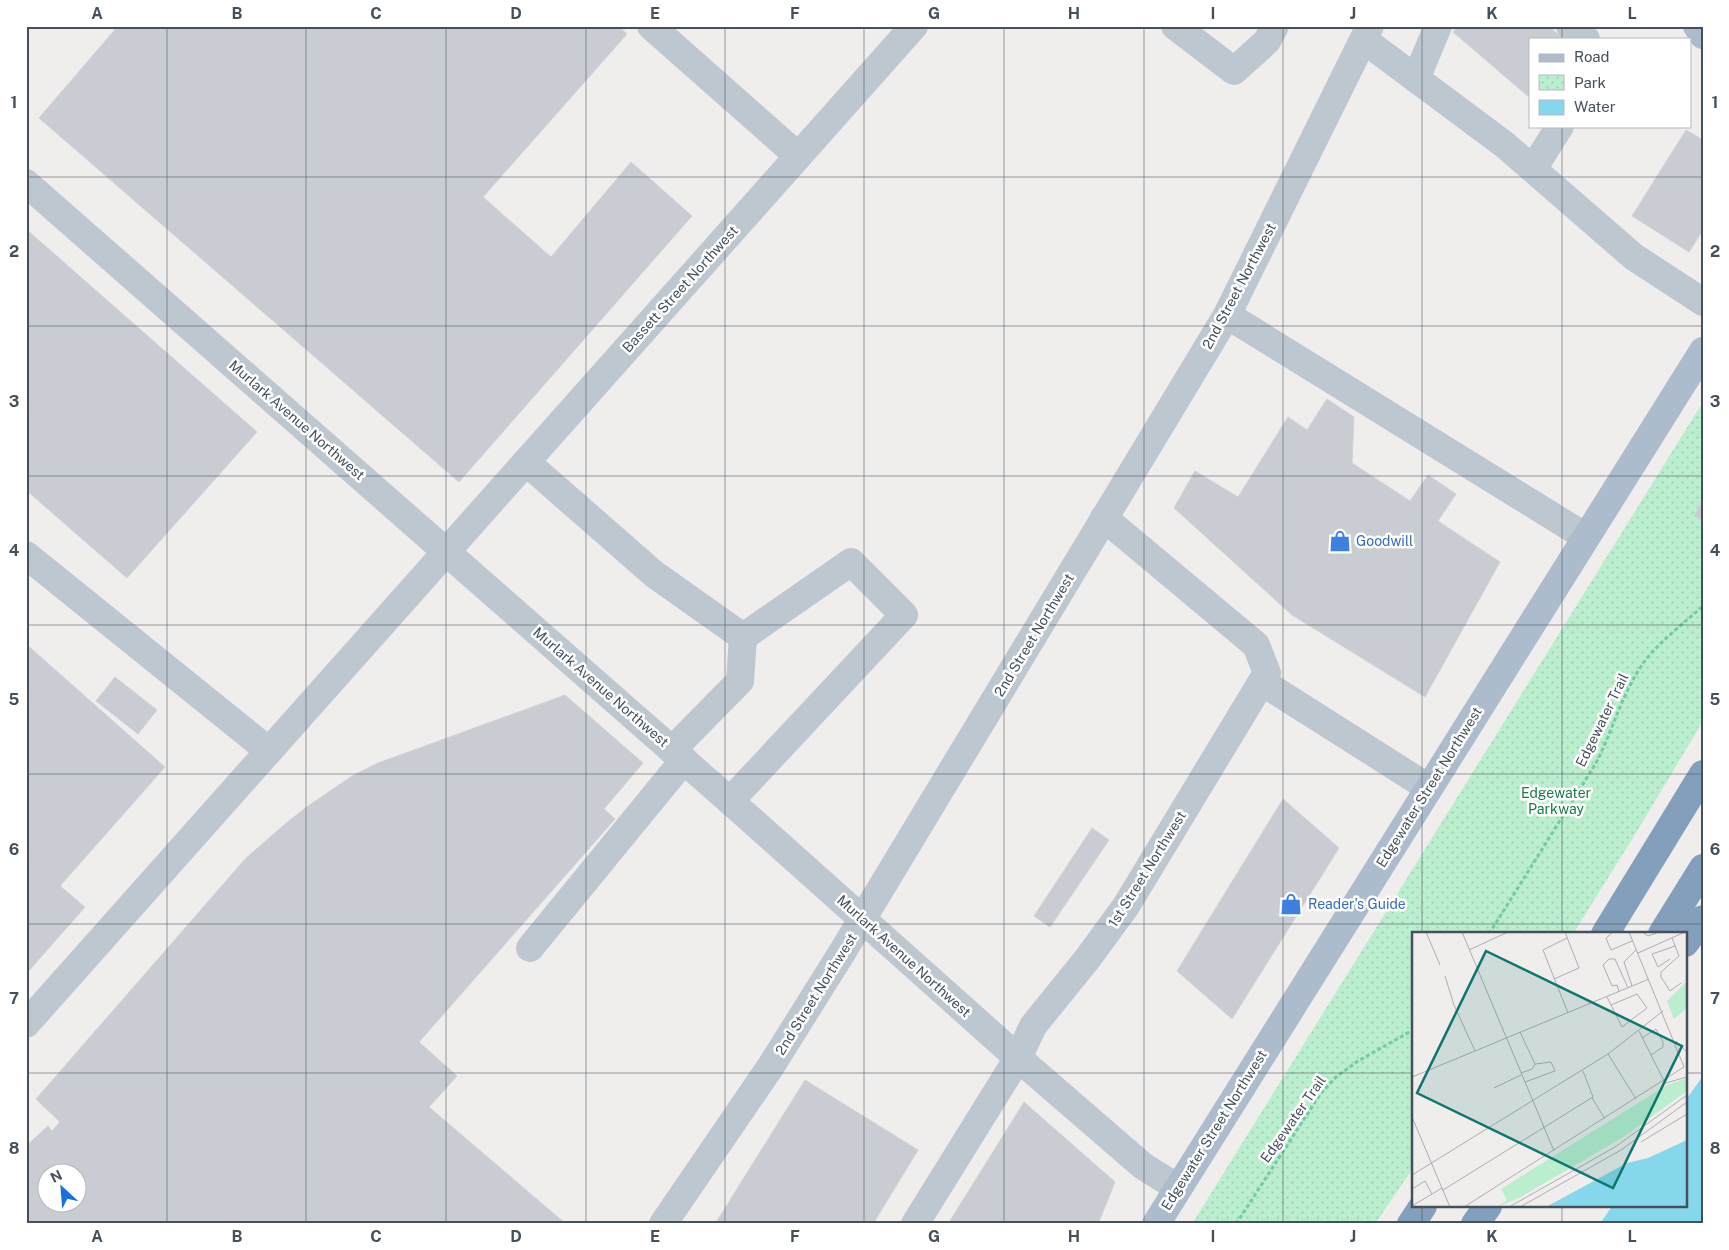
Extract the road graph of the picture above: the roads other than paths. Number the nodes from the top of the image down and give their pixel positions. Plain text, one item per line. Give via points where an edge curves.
1 (651, 26) edge
2 (914, 26) edge
3 (1175, 26) edge
4 (1275, 26) edge
5 (1438, 26) edge
6 (1570, 26) edge
7 (1697, 26) edge
8 (1367, 33) edge
9 (1703, 35) edge
10 (1585, 38) edge
11 (1416, 79) junction
12 (1559, 128) edge
13 (798, 156) junction
14 (1532, 169) junction
15 (26, 183) edge
16 (1703, 302) edge
17 (1227, 315) junction
18 (1703, 351) edge
19 (526, 462) junction
20 (1104, 518) junction
21 (1586, 537) junction
22 (446, 552) junction
23 (26, 555) edge
24 (743, 637) junction
25 (1265, 678) junction
26 (269, 751) junction
27 (678, 755) junction
28 (1703, 774) edge
29 (1429, 788) junction
30 (730, 801) junction
31 (1703, 868) edge
32 (863, 918) junction
33 (1703, 919) edge
34 (1606, 932) edge
35 (1663, 932) edge
36 (1686, 942) edge
37 (530, 948) dead end
38 (26, 1024) edge
39 (1018, 1058) junction
40 (1178, 1188) junction
41 (1422, 1208) edge
42 (1487, 1208) edge
43 (663, 1224) edge
44 (915, 1224) edge
45 (1156, 1224) edge
46 (1411, 1224) edge
47 (1475, 1224) edge

1 - 13 street
2 - 13 street, Bassett Street Northwest
3 - 4 street via 1234,71 1267,41
5 - 11 street
6 - 10 street
7 - 9 main road
8 - 11 street
8 - 17 street, 2nd Street Northwest
11 - 14 street
12 - 14 street
13 - 19 street, Bassett Street Northwest
14 - 16 street via 1634,258
15 - 22 street, Murlark Avenue Northwest
17 - 20 street, 2nd Street Northwest
17 - 21 street
18 - 21 main road, Edgewater Street Northwest
19 - 22 street, Bassett Street Northwest
19 - 24 street via 654,574
20 - 25 street via 1256,645
20 - 32 street, 2nd Street Northwest
21 - 29 main road, Edgewater Street Northwest
22 - 26 street, Bassett Street Northwest
22 - 27 street, Murlark Avenue Northwest
23 - 26 street
24 - 27 street via 740,681
24 - 30 street via 851,562 904,615
25 - 29 street
25 - 39 street, 1st Street Northwest via 1126,906 1033,1026
26 - 38 street, Bassett Street Northwest
27 - 30 street, Murlark Avenue Northwest
27 - 37 street
28 - 34 highway
29 - 40 main road, Edgewater Street Northwest
30 - 32 street, Murlark Avenue Northwest
31 - 35 highway
32 - 39 street, Murlark Avenue Northwest
32 - 43 street, 2nd Street Northwest via 771,1066
33 - 36 highway
39 - 40 street, Murlark Avenue Northwest via 1143,1166
39 - 44 street, 1st Street Northwest
40 - 45 main road, Edgewater Street Northwest
41 - 46 highway
42 - 47 highway

